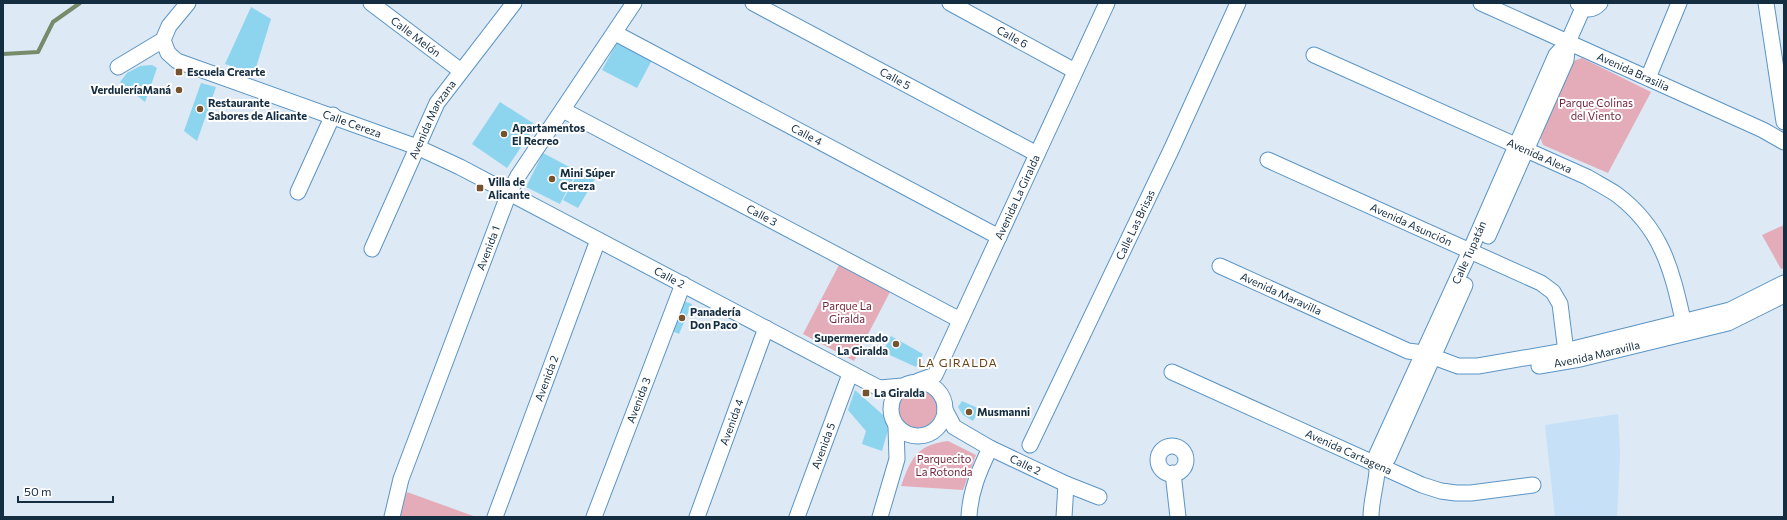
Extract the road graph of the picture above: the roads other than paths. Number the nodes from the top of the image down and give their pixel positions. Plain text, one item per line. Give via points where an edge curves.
1 (188, 3) edge
2 (371, 3) edge
3 (514, 3) edge
4 (634, 3) edge
5 (753, 3) edge
6 (950, 3) edge
7 (1107, 3) edge
8 (1238, 3) edge
9 (1481, 3) edge
10 (1600, 3) edge
11 (1679, 3) edge
12 (1766, 3) edge
13 (1580, 6) edge
14 (615, 33) junction
15 (163, 40) junction
16 (1568, 42) junction
17 (1314, 54) dead end
18 (118, 66) dead end
19 (461, 71) junction
20 (1075, 71) junction
21 (1648, 78) junction
22 (563, 110) junction
23 (333, 115) junction
24 (1784, 122) edge
25 (1784, 142) edge
26 (417, 147) junction
27 (1521, 148) junction
28 (1037, 154) junction
29 (1268, 160) dead end
30 (460, 167) joint
31 (298, 192) dead end
32 (509, 193) junction
33 (999, 237) junction
34 (598, 240) junction
35 (372, 250) dead end
36 (1475, 253) junction
37 (1220, 266) dead end
38 (1784, 283) edge
39 (683, 284) junction
40 (1784, 295) edge
41 (960, 320) junction
42 (766, 328) junction
43 (1685, 328) junction
44 (1566, 356) junction
45 (1426, 360) junction
46 (1172, 372) dead end
47 (850, 374) junction
48 (935, 375) junction
49 (918, 381) junction
50 (903, 386) junction
51 (878, 388) junction
52 (939, 392) junction
53 (945, 410) junction
54 (894, 420) junction
55 (954, 427) junction
56 (935, 430) junction
57 (917, 437) junction
58 (1030, 445) dead end
59 (990, 448) junction
60 (897, 459) junction
61 (1379, 465) junction
62 (1173, 473) dead end
63 (1066, 484) junction
64 (1533, 485) dead end
65 (1099, 497) dead end
66 (392, 517) edge
67 (495, 517) edge
68 (594, 517) edge
69 (697, 517) edge
70 (797, 517) edge
71 (880, 517) edge
72 (970, 517) edge
73 (1064, 517) edge
74 (1178, 517) edge
75 (1371, 517) edge

1 - 15 street via 169,26
2 - 19 street, Calle Melón
3 - 19 street, Avenida Manzana
4 - 14 street, Avenida 1
5 - 28 street, Calle 5
6 - 20 street, Calle 6
7 - 20 street, Avenida La Giralda
8 - 58 street, Calle Las Brisas via 1172,148
9 - 16 street, Avenida Brasilia
10 - 13 street, Calle Tupatán via 1592,9
11 - 21 street
12 - 24 street
13 - 16 street, Calle Tupatán
14 - 22 street, Avenida 1
14 - 33 street, Calle 4
15 - 18 street
15 - 23 street, Calle Cereza via 168,53 177,61
16 - 21 street, Avenida Brasilia
16 - 27 street, Calle Tupatán via 1556,55
17 - 27 street, Avenida Alexa
19 - 26 street, Avenida Manzana via 437,103
20 - 28 street, Avenida La Giralda
21 - 25 street, Avenida Brasilia
22 - 32 street, Avenida 1
22 - 41 street, Calle 3
23 - 26 street, Calle Cereza
23 - 31 street
26 - 30 street, Calle Cereza
26 - 35 street, Avenida Manzana
27 - 36 street, Calle Tupatán
27 - 43 street, Avenida Alexa via 1587,177 1616,194 1637,212 1662,247 1672,272
28 - 33 street, Avenida La Giralda
29 - 36 street, Avenida Asunción
30 - 32 street, Calle 2
32 - 34 street, Calle 2
32 - 66 street, Avenida 1 via 401,479
33 - 41 street, Avenida La Giralda
34 - 39 street, Calle 2
34 - 67 street, Avenida 2
36 - 44 street, Avenida Asunción via 1542,283 1553,292 1560,304
36 - 45 street, Calle Tupatán
37 - 45 street, Avenida Maravilla
38 - 43 street, Avenida Maravilla via 1730,310
39 - 42 street, Calle 2
39 - 68 street, Avenida 3
40 - 43 street, Avenida Maravilla via 1728,323
41 - 48 street, Avenida La Giralda
42 - 47 street, Calle 2
42 - 69 street, Avenida 4
43 - 44 street, Avenida Maravilla
44 - 45 street, Avenida Maravilla via 1478,366 1458,366
45 - 61 street, Calle Tupatán via 1377,454
46 - 61 street, Avenida Cartagena
47 - 51 street, Calle 2
47 - 70 street, Avenida 5
48 - 49 street
48 - 52 street
49 - 50 street
49 - 52 street via 933,385
50 - 51 street
50 - 54 street via 893,398
51 - 54 street
52 - 53 street
53 - 55 street
53 - 56 street via 940,425
54 - 57 street via 901,432
54 - 60 street
55 - 56 street
55 - 59 street, Calle 2
56 - 57 street
57 - 60 street via 906,446
59 - 63 street, Calle 2
59 - 72 street via 977,475
60 - 71 street
61 - 64 street, Avenida Cartagena via 1441,492 1456,494
61 - 75 street, Calle Tupatán
62 - 74 street
63 - 65 street, Calle 2
63 - 73 street

